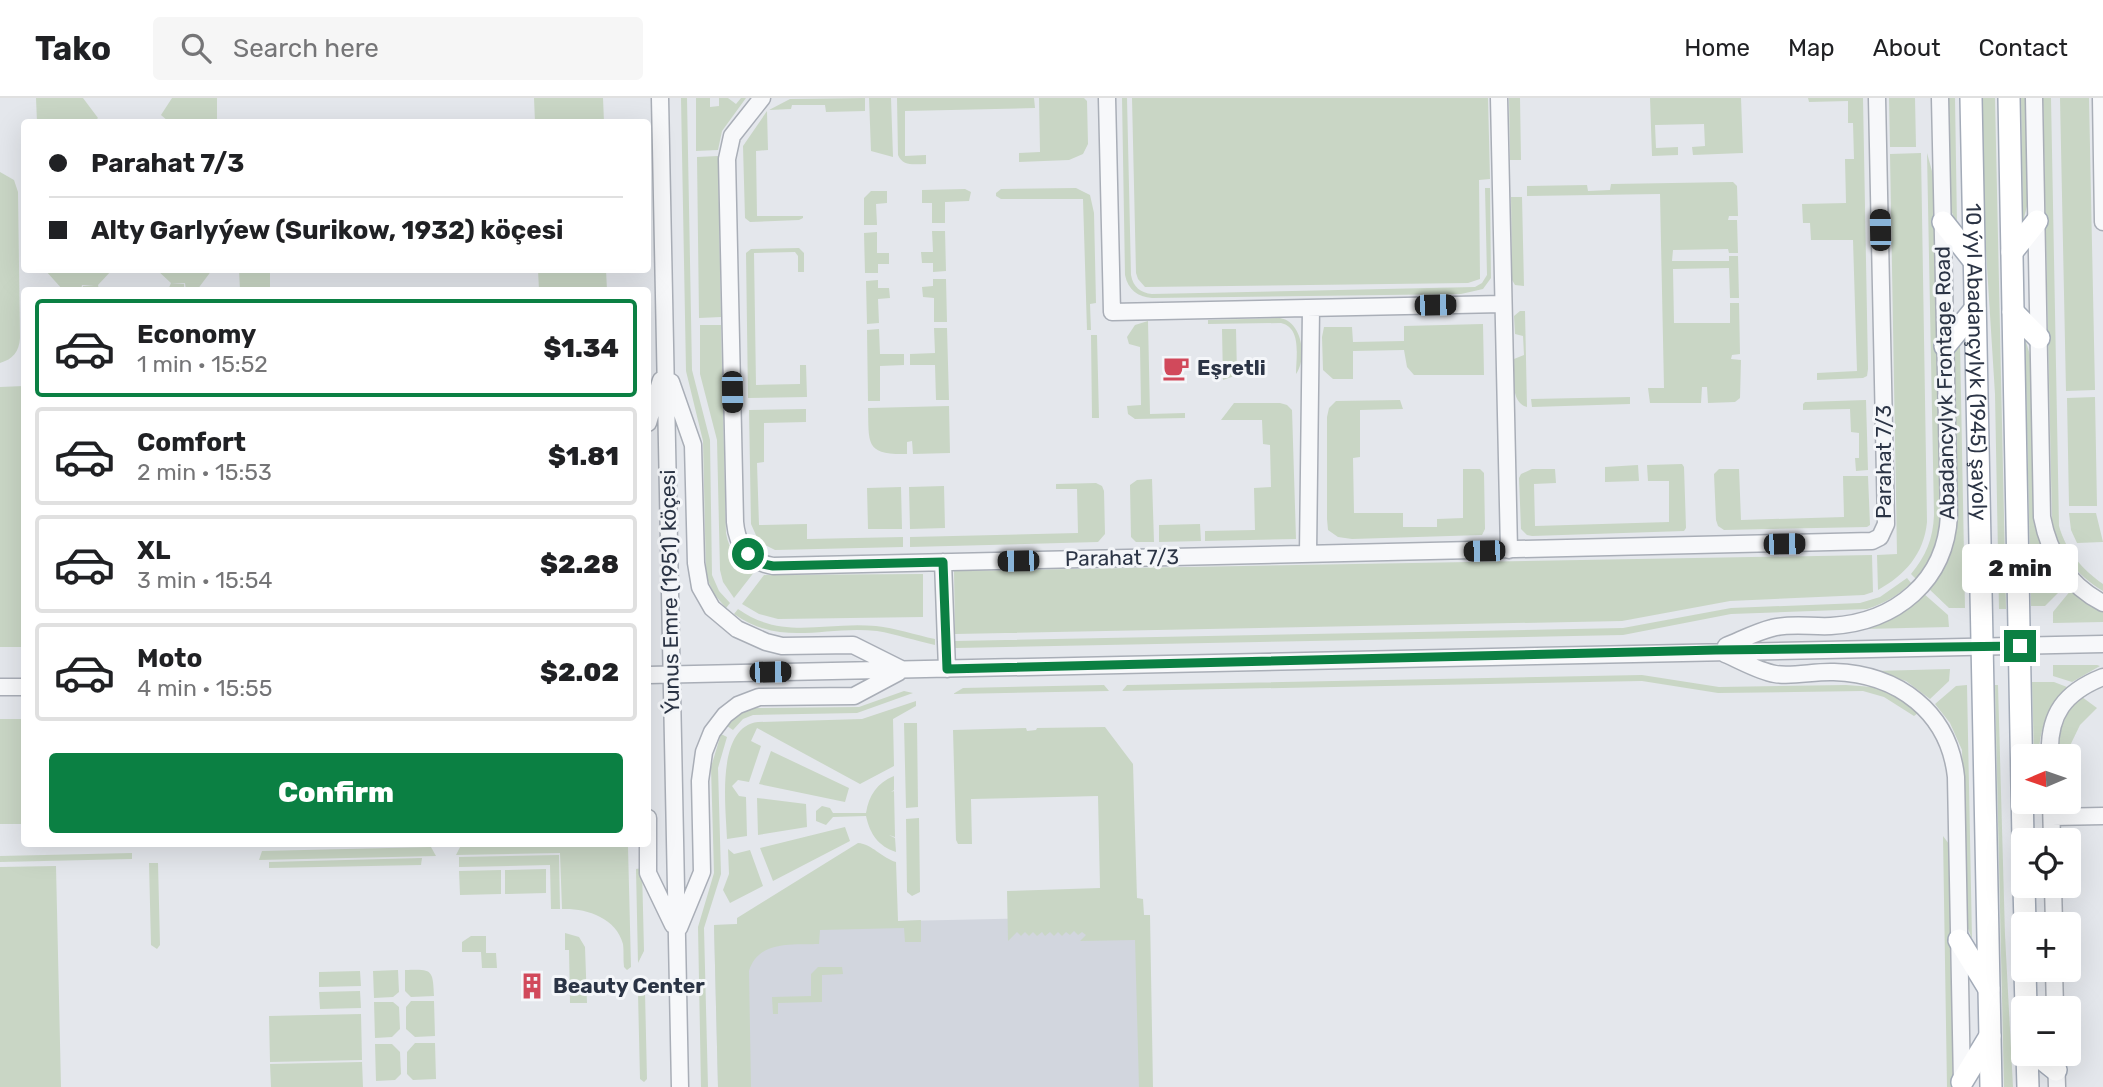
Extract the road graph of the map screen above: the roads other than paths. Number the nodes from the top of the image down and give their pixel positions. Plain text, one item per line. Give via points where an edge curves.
1 (660, 98) edge
2 (762, 98) edge
3 (1107, 98) edge
4 (1499, 98) edge
5 (1877, 98) edge
6 (1940, 98) edge
7 (1971, 98) edge
8 (2009, 98) edge
9 (2034, 98) edge
10 (2101, 98) edge
11 (2037, 221) junction
12 (1943, 222) junction
13 (2103, 222) edge
14 (2012, 252) junction
15 (1974, 261) junction
16 (1503, 304) junction
17 (1311, 308) junction
18 (1975, 309) junction
19 (2013, 312) junction
20 (2039, 338) junction
21 (1945, 346) junction
22 (665, 368) junction
23 (651, 413) edge
24 (1509, 550) junction
25 (1308, 554) junction
26 (943, 562) junction
27 (2103, 603) edge
28 (2103, 644) edge
29 (2020, 646) junction
30 (1982, 647) junction
31 (1716, 650) junction
32 (947, 669) junction
33 (903, 670) junction
34 (671, 674) junction
35 (651, 675) edge
36 (2103, 677) edge
37 (0, 687) edge
38 (21, 687) edge
39 (2050, 744) edge
40 (2081, 813) edge
41 (2103, 816) edge
42 (2023, 828) edge
43 (649, 847) edge
44 (677, 933) junction
45 (1959, 940) junction
46 (1989, 989) junction
47 (1990, 1037) junction
48 (2027, 1066) edge
49 (1962, 1085) edge
50 (680, 1087) edge
51 (1991, 1087) edge
52 (2028, 1087) edge

1 - 22 street, Ýunus Emre (1951) köçesi
2 - 26 street, Parahat 7/3 via 732,136 727,159 738,540 754,560 773,566
3 - 17 street via 1112,312
4 - 16 street
5 - 24 street, Parahat 7/3 via 1886,524 1880,537 1866,543
6 - 12 street, Abadancylyk Frontage Road
7 - 15 main road, 10 ýyl Abadançylyk (1945) şaýoly
8 - 14 main road, 10 ýyl Abadançylyk (1945) şaýoly
9 - 11 street
10 - 13 street
11 - 14 main road
11 - 20 street
12 - 15 main road
12 - 21 street, Abadancylyk Frontage Road
14 - 19 main road, 10 ýyl Abadançylyk (1945) şaýoly
15 - 18 main road, 10 ýyl Abadançylyk (1945) şaýoly
16 - 17 street
16 - 24 street
17 - 25 street
18 - 21 main road
18 - 30 main road, 10 ýyl Abadançylyk (1945) şaýoly
19 - 20 main road
19 - 29 main road, 10 ýyl Abadançylyk (1945) şaýoly
20 - 27 street via 2045,531 2061,567
21 - 31 street, Abadancylyk Frontage Road via 1948,527 1932,574 1905,600 1870,618 1833,625 1774,627
22 - 23 street
22 - 33 street via 694,445 696,563 700,587 712,608 737,629 766,642 853,645
22 - 34 street, Ýunus Emre (1951) köçesi
24 - 25 street, Parahat 7/3
25 - 26 street, Parahat 7/3
26 - 32 street
28 - 29 street
29 - 30 street
29 - 42 main road, 10 ýyl Abadançylyk (1945) şaýoly
30 - 31 street
30 - 46 main road, 10 ýyl Abadançylyk (1945) şaýoly
31 - 32 street
31 - 45 street via 1775,674 1862,676 1902,690 1932,715 1946,735 1954,759
32 - 33 street
33 - 34 street
33 - 44 street via 854,695 759,697 725,715 708,741 702,765 702,872
34 - 35 street
34 - 44 street, Ýunus Emre (1951) köçesi
36 - 39 street via 2077,690 2060,708
37 - 38 street
40 - 41 street
43 - 44 street via 649,873
44 - 50 street, Ýunus Emre (1951) köçesi
45 - 46 main road
45 - 49 street
46 - 47 main road, 10 ýyl Abadançylyk (1945) şaýoly
47 - 49 main road
47 - 51 main road, 10 ýyl Abadançylyk (1945) şaýoly
48 - 52 main road

